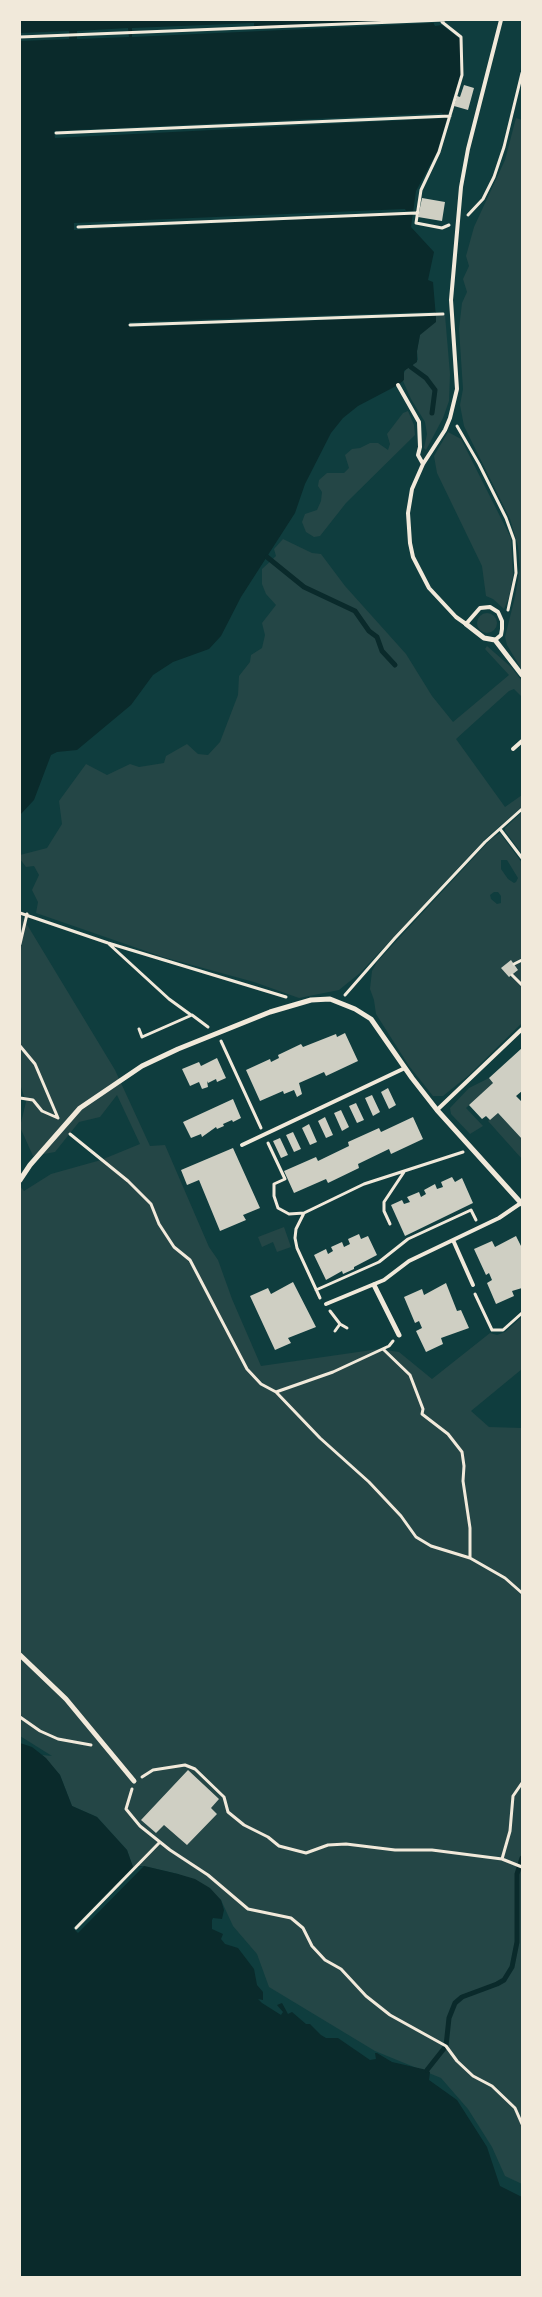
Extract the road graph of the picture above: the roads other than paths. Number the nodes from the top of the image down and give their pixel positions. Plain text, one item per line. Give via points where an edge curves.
1 (501, 20) edge
2 (398, 385) dead end
3 (423, 464) junction
4 (466, 624) junction
5 (496, 640) junction
6 (522, 675) edge
7 (522, 741) edge
8 (512, 749) dead end
9 (522, 1029) edge
10 (405, 1068) junction
11 (437, 1110) junction
12 (242, 1145) dead end
13 (20, 1180) edge
14 (521, 1203) edge
15 (453, 1240) junction
16 (374, 1284) junction
17 (473, 1285) road end
18 (326, 1304) dead end
19 (399, 1335) road end
20 (20, 1655) edge
21 (134, 1781) road end

1 - 3 lane via 468,149 458,222 451,313 457,389 450,418
2 - 3 lane via 419,422 418,456
3 - 4 lane via 412,489 408,513 413,557 429,588
4 - 5 street via 484,638
4 - 5 lane via 485,606 494,609 501,617 502,629
5 - 6 street
7 - 8 lane
9 - 11 lane
10 - 11 street
10 - 12 lane
10 - 13 street via 371,1019 340,1002 321,999 299,1004 216,1034 142,1066 89,1101 62,1127
11 - 14 street
14 - 15 lane via 499,1218
15 - 16 lane via 409,1261 395,1274
15 - 17 lane
16 - 18 lane
16 - 19 street
20 - 21 street via 66,1699

